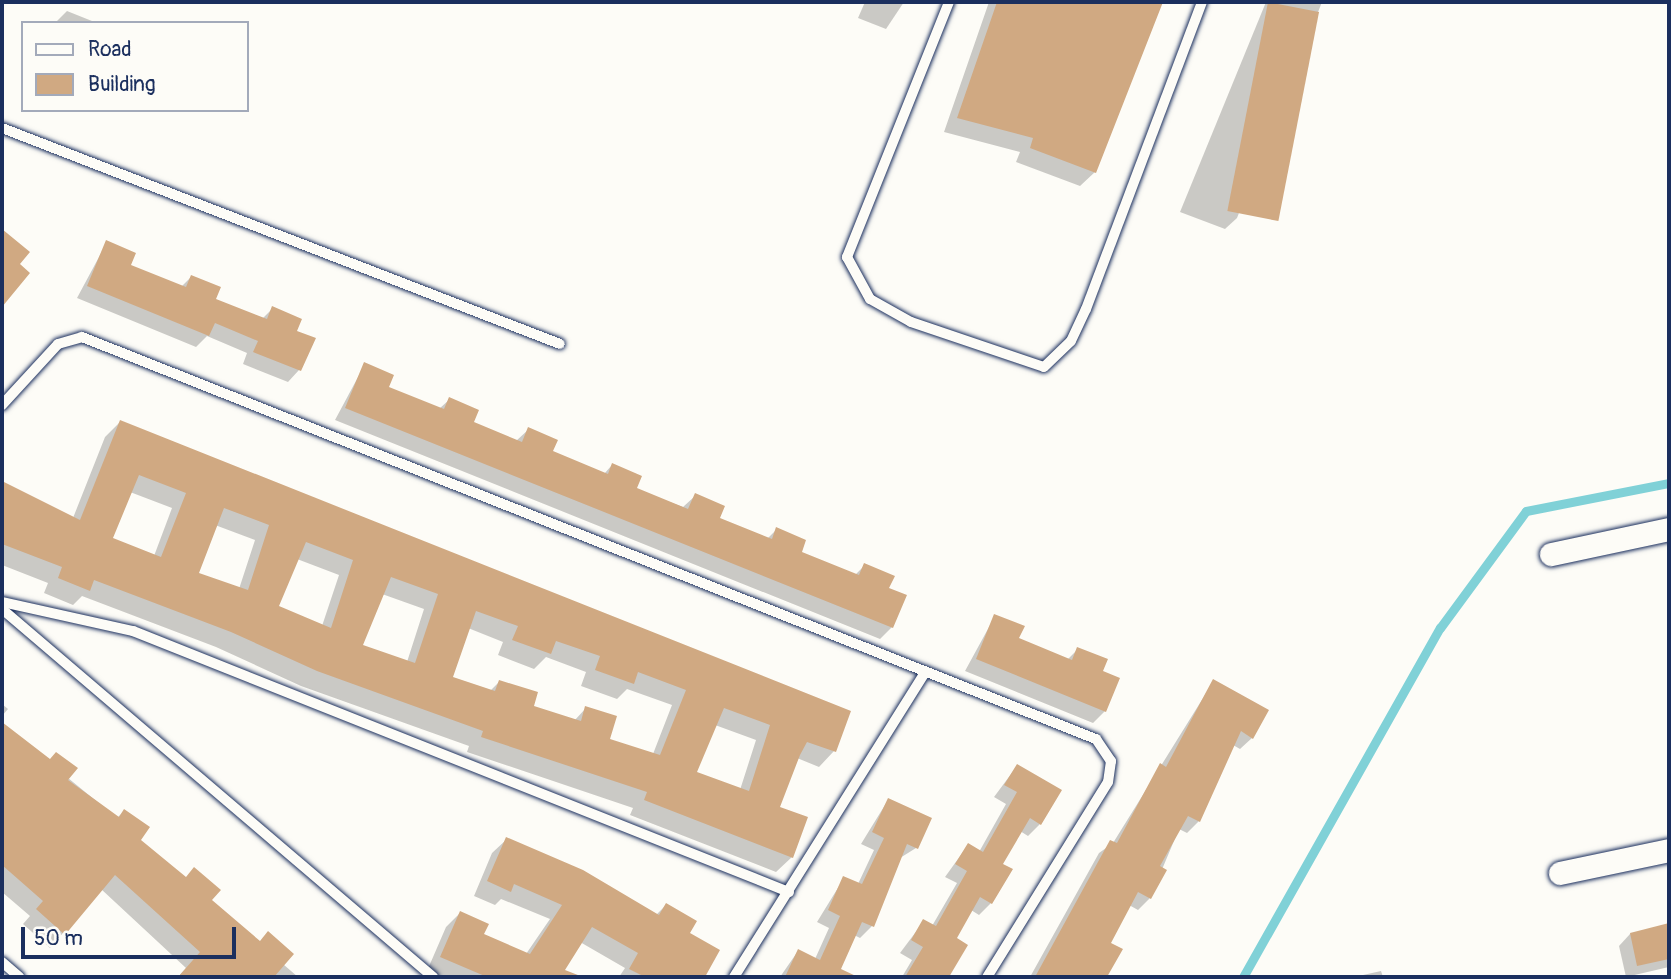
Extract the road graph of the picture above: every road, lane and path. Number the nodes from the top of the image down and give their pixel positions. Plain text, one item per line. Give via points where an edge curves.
1 (949, 2) edge
2 (1202, 2) edge
3 (2, 128) edge
4 (560, 344) dead end
5 (2, 405) edge
6 (1669, 529) edge
7 (1551, 554) dead end
8 (2, 602) edge
9 (2, 609) edge
10 (925, 673) junction
11 (1669, 850) edge
12 (1560, 873) dead end
13 (789, 892) junction
14 (2, 962) edge
15 (19, 977) edge
16 (433, 977) edge
17 (734, 977) edge
18 (987, 977) edge

1 - 2 lane via 847,257 870,299 911,322 1044,366 1071,341 1086,309
3 - 4 lane
5 - 10 lane via 58,344 82,337
6 - 7 street
8 - 13 lane via 133,631
9 - 16 lane
10 - 13 lane
10 - 18 lane via 1096,739 1111,761 1108,782
11 - 12 street
13 - 17 lane
14 - 15 lane

